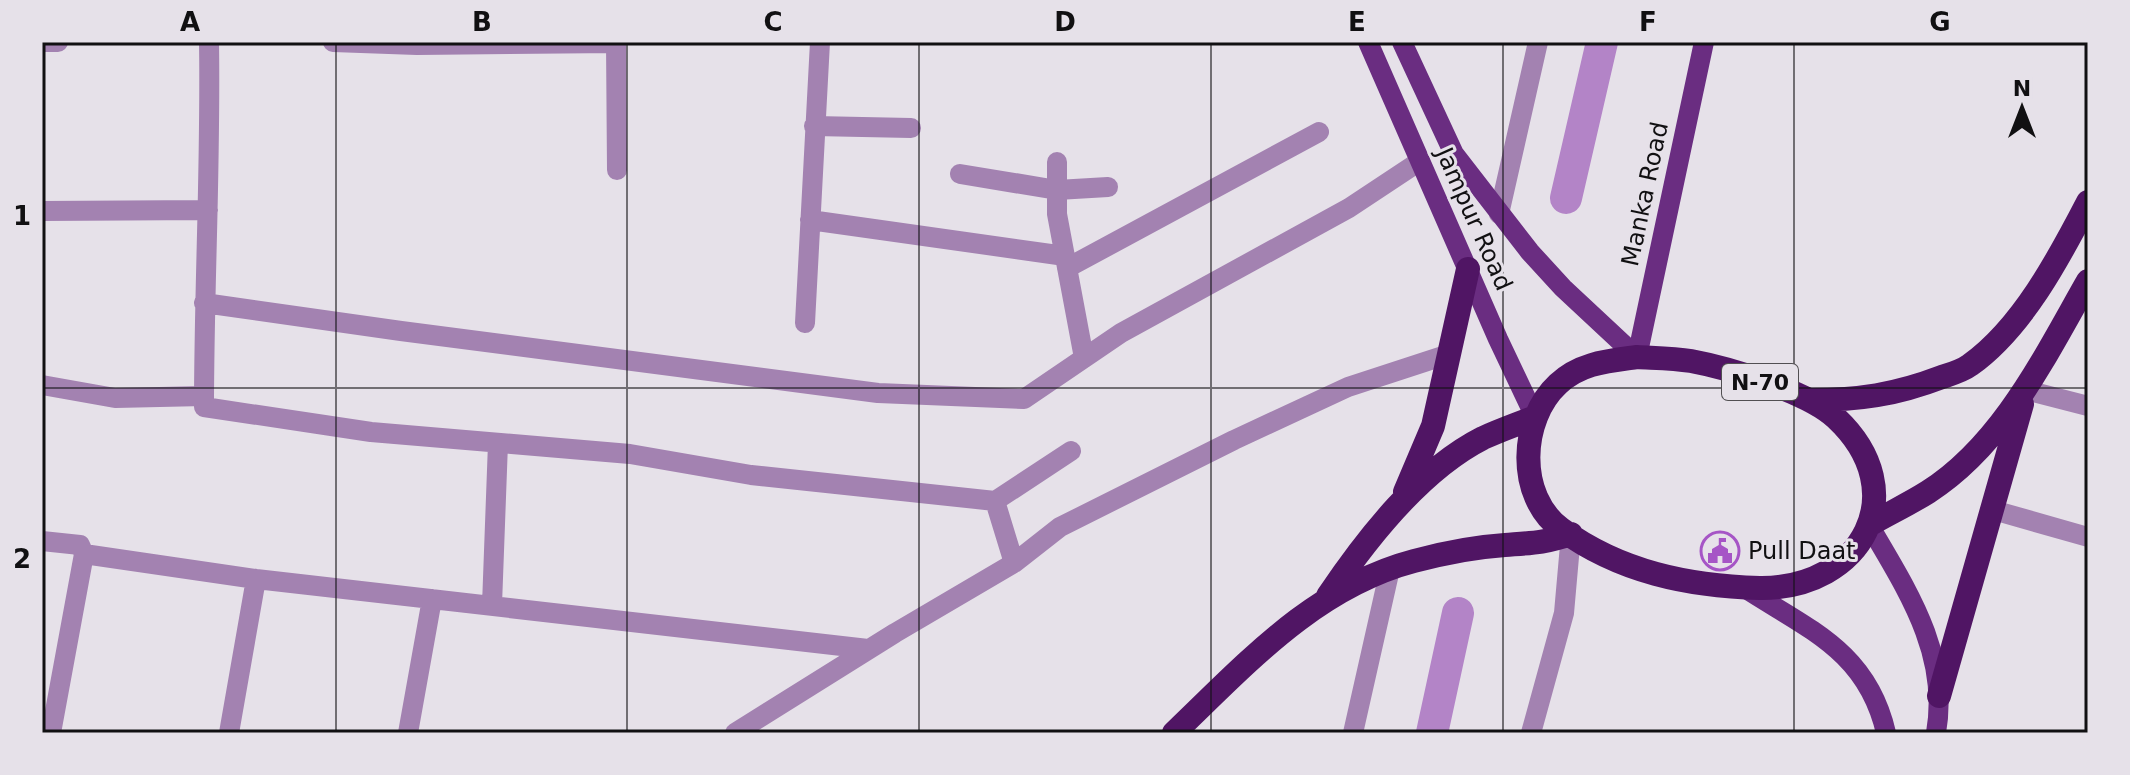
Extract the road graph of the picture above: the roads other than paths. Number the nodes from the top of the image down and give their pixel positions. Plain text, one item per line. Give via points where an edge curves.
1 (42, 42) edge
2 (58, 42) edge
3 (209, 42) edge
4 (333, 42) edge
5 (616, 42) edge
6 (820, 42) edge
7 (1368, 42) edge
8 (1402, 42) edge
9 (1538, 42) edge
10 (1704, 42) edge
11 (814, 126) junction
12 (911, 128) dead end
13 (1319, 132) dead end
14 (1420, 161) junction
15 (1057, 162) dead end
16 (617, 170) dead end
17 (960, 174) dead end
18 (1108, 187) dead end
19 (1057, 190) junction
20 (2088, 202) edge
21 (208, 210) junction
22 (42, 211) edge
23 (1499, 214) junction
24 (810, 220) junction
25 (1066, 262) junction
26 (1468, 269) junction
27 (2088, 281) edge
28 (204, 303) junction
29 (805, 323) dead end
30 (1449, 354) junction
31 (1637, 357) junction
32 (1084, 358) junction
33 (42, 385) edge
34 (2026, 390) junction
35 (204, 396) junction
36 (1809, 400) junction
37 (2088, 406) edge
38 (1535, 417) junction
39 (498, 443) junction
40 (1071, 451) dead end
41 (995, 501) junction
42 (1399, 505) junction
43 (1993, 510) junction
44 (1869, 525) junction
45 (1571, 534) junction
46 (2088, 537) edge
47 (42, 541) edge
48 (84, 554) junction
49 (1014, 563) junction
50 (1390, 569) junction
51 (256, 579) junction
52 (1743, 587) junction
53 (1327, 598) junction
54 (432, 599) junction
55 (492, 605) junction
56 (868, 649) junction
57 (1939, 696) junction
58 (49, 700) edge
59 (51, 733) edge
60 (229, 733) edge
61 (408, 733) edge
62 (735, 733) edge
63 (1174, 733) edge
64 (1353, 733) edge
65 (1531, 733) edge
66 (1886, 733) edge
67 (1936, 733) edge

1 - 2 street
3 - 21 street
4 - 5 street
5 - 16 street
6 - 11 street
7 - 14 main road, Jampur Road
8 - 23 main road, Jampur Road via 1454,154
9 - 23 street
10 - 31 main road, Manka Road
11 - 12 street
11 - 24 street
13 - 25 street
14 - 26 main road, Jampur Road
14 - 32 street via 1349,208
15 - 19 street
17 - 19 street
18 - 19 street
19 - 25 street
20 - 36 highway, N-70 via 2011,328 1968,367 1913,388 1855,400
21 - 22 street
21 - 28 street
23 - 31 main road, Jampur Road via 1563,288
24 - 25 street
24 - 29 street
25 - 32 street
26 - 30 highway
26 - 38 main road, Jampur Road
27 - 34 highway, N-70
28 - 32 street via 878,393 1024,399
28 - 35 street
30 - 42 highway via 1433,426
30 - 49 street via 1348,387 1234,440 1060,527
31 - 36 highway, N-70 via 1691,361
31 - 38 highway, N-70 via 1588,364 1559,383
33 - 35 street via 115,398
34 - 37 street
34 - 43 highway
34 - 44 highway, N-70 via 1983,445 1930,491
35 - 39 street via 204,407 371,432
36 - 44 highway, N-70 via 1835,417 1863,448 1873,479
38 - 42 highway via 1481,439
38 - 45 highway, N-70 via 1527,455 1532,485 1545,512
39 - 41 street via 630,454 751,475
39 - 55 street
40 - 41 street
41 - 49 street
42 - 53 highway
43 - 46 street
43 - 57 highway
44 - 52 highway, N-70 via 1844,561 1823,576 1800,585
44 - 57 main road via 1915,604
45 - 50 highway via 1543,543 1458,551
45 - 52 highway, N-70 via 1638,570
45 - 65 street via 1564,613
47 - 48 street via 80,545
48 - 51 street
48 - 58 street
49 - 56 street
50 - 53 highway
50 - 64 street
51 - 54 street
51 - 60 street
52 - 66 main road via 1831,641 1859,670
53 - 63 highway via 1285,629
54 - 55 street
54 - 61 street
55 - 56 street
56 - 62 street
57 - 67 main road
58 - 59 street

